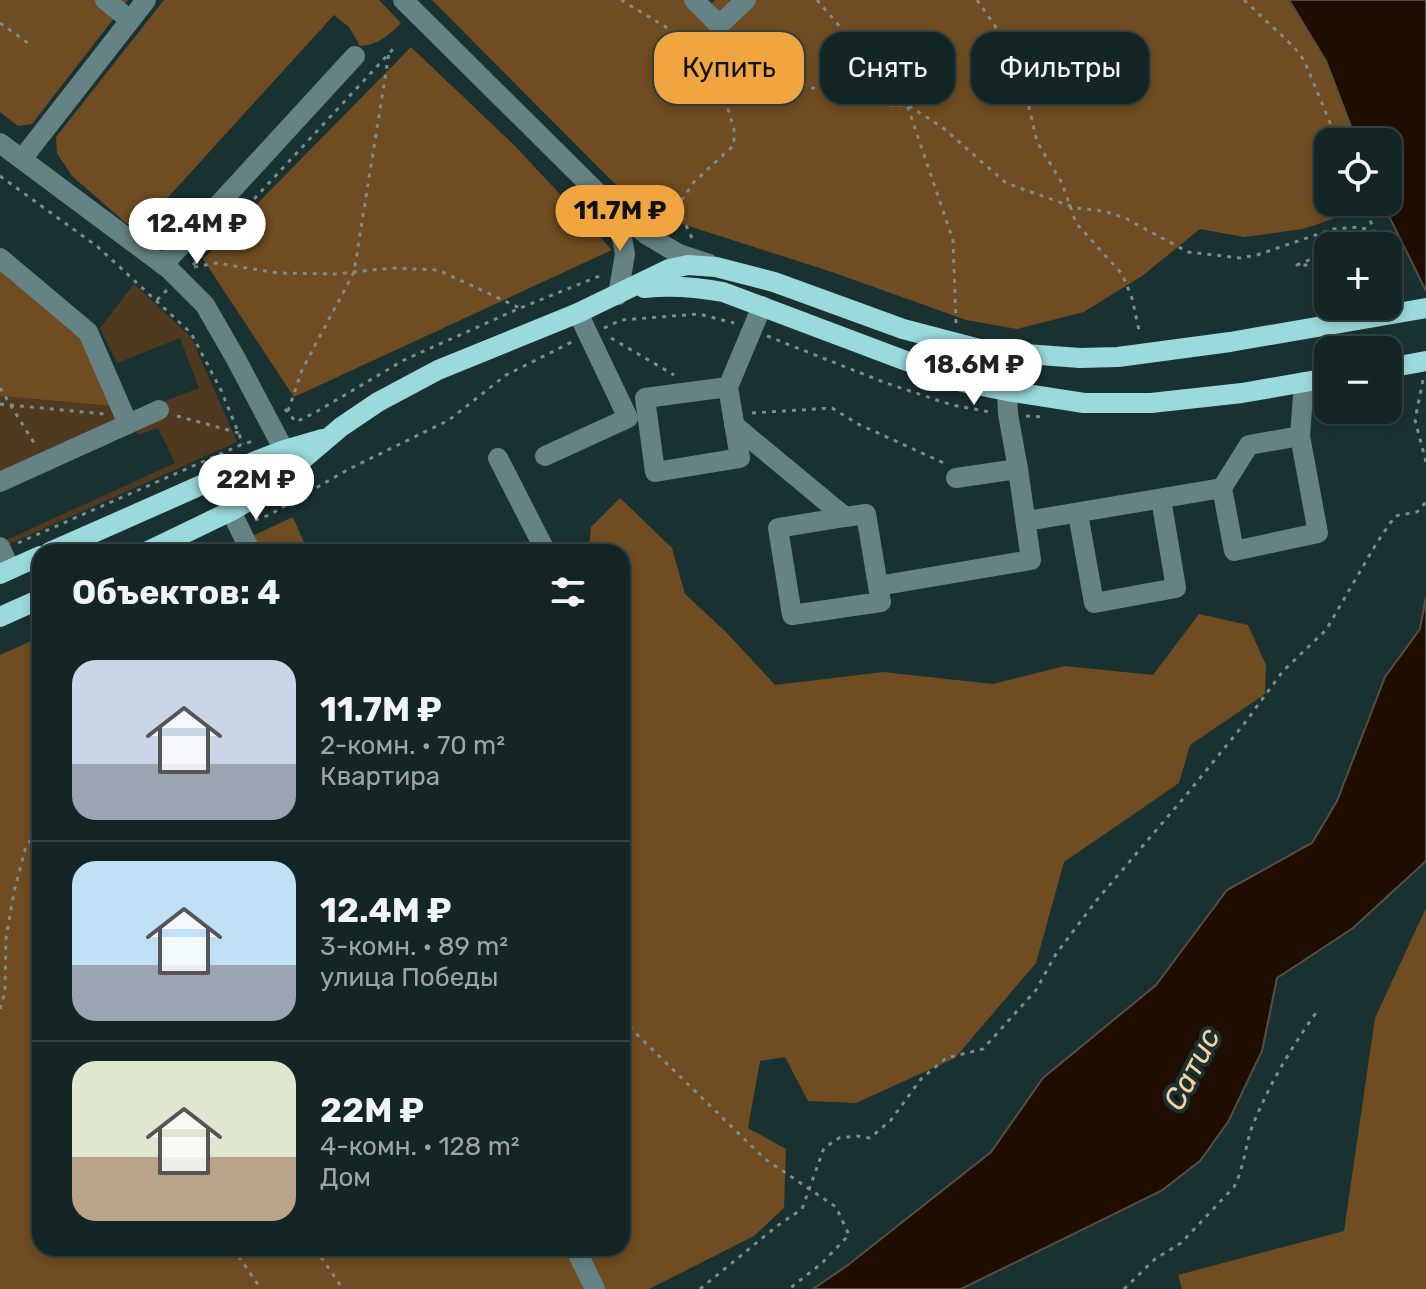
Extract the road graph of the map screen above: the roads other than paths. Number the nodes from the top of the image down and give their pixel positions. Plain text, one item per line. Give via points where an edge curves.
1 (105, 0) edge
2 (146, 0) edge
3 (403, 0) edge
4 (746, 0) edge
5 (700, 6) edge
6 (130, 20) junction
7 (355, 56) dead end
8 (0, 143) edge
9 (22, 159) junction
10 (610, 205) junction
11 (0, 258) edge
12 (163, 265) junction
13 (716, 267) junction
14 (669, 269) junction
15 (698, 287) junction
16 (623, 293) junction
17 (762, 306) junction
18 (1426, 308) edge
19 (578, 313) junction
20 (1402, 368) edge
21 (1425, 368) edge
22 (1314, 380) edge
23 (1304, 382) junction
24 (728, 387) junction
25 (1007, 391) junction
26 (159, 410) road end
27 (734, 419) junction
28 (126, 420) junction
29 (1300, 436) junction
30 (545, 456) dead end
31 (498, 458) dead end
32 (289, 459) junction
33 (1018, 469) junction
34 (963, 477) road end
35 (0, 482) edge
36 (1222, 488) junction
37 (1161, 499) junction
38 (231, 511) junction
39 (1078, 514) junction
40 (845, 517) junction
41 (1027, 521) junction
42 (71, 544) edge
43 (174, 544) edge
44 (247, 544) edge
45 (542, 544) edge
46 (32, 557) edge
47 (3, 560) edge
48 (878, 586) junction
49 (32, 603) edge
50 (0, 617) edge
51 (579, 1256) edge
52 (595, 1289) edge

1 - 6 street
2 - 6 street
3 - 10 street
4 - 5 street via 719,25
6 - 9 street
7 - 12 street
8 - 9 street
9 - 12 street
10 - 13 street via 679,254
10 - 14 street via 622,224
10 - 16 street via 625,254
11 - 28 street via 88,332
12 - 32 street via 205,305
13 - 14 main road
13 - 18 main road via 987,351 1080,358 1230,342
14 - 15 street
14 - 16 main road
15 - 16 main road
15 - 17 main road
16 - 19 main road
17 - 24 street
17 - 25 main road via 962,382
19 - 30 street via 628,418
19 - 32 main road via 438,370
20 - 21 main road
22 - 23 main road
23 - 25 main road via 1151,403 1084,403
23 - 29 street
24 - 27 street
24 - 27 street via 645,398 655,472 740,458
25 - 33 street
26 - 28 street
27 - 40 street
28 - 35 street
29 - 36 street via 1249,445
29 - 36 street via 1318,533 1234,551
31 - 45 street
32 - 38 main road via 252,499
32 - 42 main road
33 - 34 street
33 - 41 street
36 - 37 street
37 - 39 street
37 - 39 street via 1176,588 1094,603
38 - 43 main road
38 - 44 street
39 - 41 street
40 - 48 street via 866,514
40 - 48 street via 778,528 792,615 881,602
41 - 48 street via 1031,560
46 - 47 main road
49 - 50 main road
51 - 52 street

